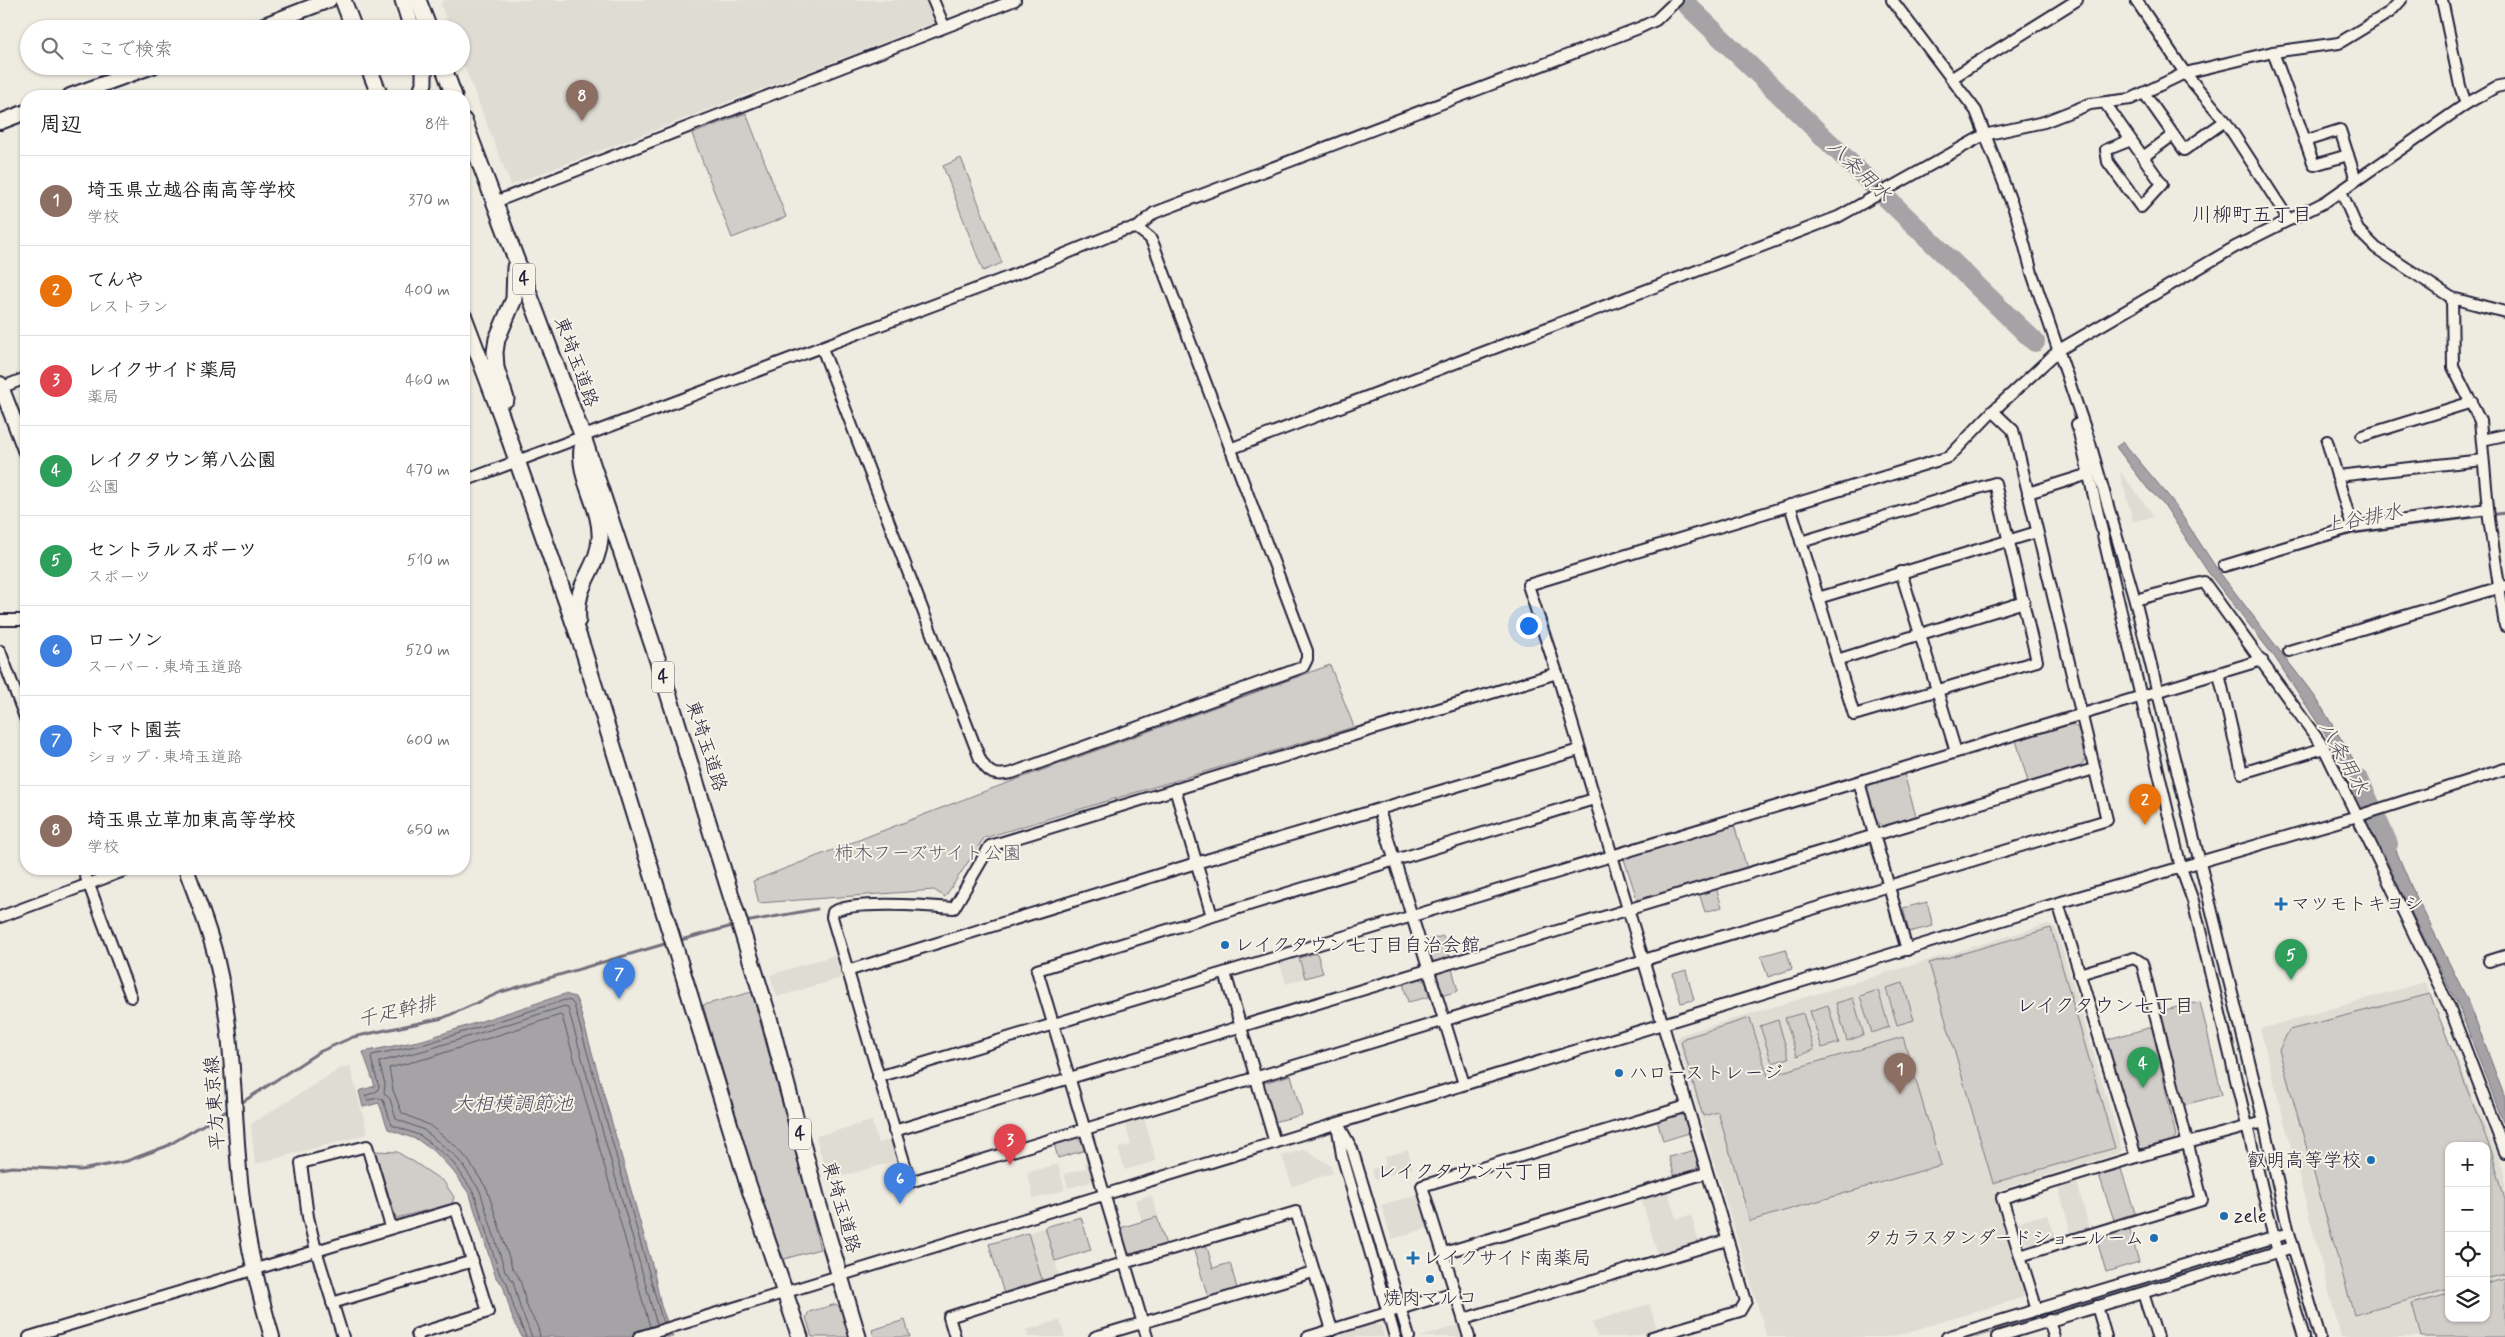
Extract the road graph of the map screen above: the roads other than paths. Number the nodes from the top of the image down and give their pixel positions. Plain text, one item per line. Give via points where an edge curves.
1 (329, 0) edge
2 (343, 0) edge
3 (403, 0) edge
4 (418, 0) edge
5 (934, 0) edge
6 (1015, 0) edge
7 (1892, 0) edge
8 (2077, 0) edge
9 (2136, 0) edge
10 (2401, 0) edge
11 (2442, 0) edge
12 (1675, 2) edge
13 (277, 20) edge
14 (351, 20) edge
15 (409, 20) edge
16 (425, 20) edge
17 (944, 26) junction
18 (2273, 52) junction
19 (2185, 73) junction
20 (128, 75) edge
21 (372, 75) edge
22 (424, 75) edge
23 (446, 75) edge
24 (1952, 78) junction
25 (2505, 85) edge
26 (87, 90) edge
27 (378, 90) edge
28 (422, 90) edge
29 (452, 90) edge
30 (2144, 93) junction
31 (2105, 102) junction
32 (2466, 104) junction
33 (20, 114) edge
34 (2225, 121) junction
35 (0, 122) edge
36 (1984, 135) junction
37 (2173, 135) junction
38 (470, 137) edge
39 (2131, 140) junction
40 (2305, 141) junction
41 (2348, 155) junction
42 (2143, 157) junction
43 (2356, 180) junction
44 (2341, 191) junction
45 (495, 202) junction
46 (2289, 220) junction
47 (1137, 228) junction
48 (511, 247) junction
49 (2452, 298) junction
50 (2505, 312) edge
51 (470, 333) edge
52 (822, 348) junction
53 (2059, 350) junction
54 (20, 380) edge
55 (0, 386) edge
56 (2472, 402) junction
57 (1993, 411) junction
58 (2505, 435) edge
59 (2362, 436) dead end
60 (20, 437) edge
61 (583, 437) junction
62 (2482, 440) junction
63 (2327, 441) dead end
64 (1230, 448) junction
65 (2483, 460) junction
66 (517, 461) junction
67 (2089, 474) junction
68 (2337, 476) junction
69 (470, 479) edge
70 (2028, 493) junction
71 (1790, 505) junction
72 (2489, 513) junction
73 (2352, 527) junction
74 (2037, 532) junction
75 (2010, 539) junction
76 (1801, 542) junction
77 (2224, 566) dead end
78 (1901, 572) junction
79 (2502, 587) edge
80 (1818, 598) junction
81 (2135, 600) junction
82 (2024, 602) junction
83 (0, 620) edge
84 (20, 620) edge
85 (2505, 626) edge
86 (1920, 634) junction
87 (582, 646) junction
88 (0, 651) edge
89 (2289, 651) dead end
90 (1837, 660) junction
91 (2262, 660) junction
92 (1557, 673) junction
93 (2219, 674) junction
94 (1937, 690) junction
95 (2158, 691) junction
96 (2142, 695) junction
97 (20, 704) edge
98 (2081, 714) junction
99 (2324, 748) junction
100 (1579, 750) junction
101 (1956, 752) junction
102 (2094, 769) junction
103 (2505, 769) edge
104 (1859, 782) junction
105 (1175, 788) junction
106 (1594, 799) junction
107 (1379, 810) junction
108 (2356, 816) junction
109 (1874, 835) junction
110 (1610, 857) junction
111 (1394, 860) junction
112 (2198, 863) junction
113 (1196, 864) junction
114 (2181, 868) junction
115 (85, 875) edge
116 (113, 875) edge
117 (188, 875) edge
118 (88, 884) junction
119 (1888, 886) junction
120 (2058, 903) junction
121 (1627, 910) junction
122 (1212, 916) junction
123 (0, 917) edge
124 (1412, 917) junction
125 (1907, 950) junction
126 (2505, 956) edge
127 (1644, 960) junction
128 (2489, 961) dead end
129 (1427, 969) junction
130 (847, 971) junction
131 (1225, 973) junction
132 (2079, 974) junction
133 (131, 997) dead end
134 (1444, 1021) junction
135 (1663, 1025) junction
136 (1053, 1026) junction
137 (1240, 1027) junction
138 (878, 1077) junction
139 (1254, 1077) junction
140 (1069, 1079) junction
141 (1464, 1084) junction
142 (1687, 1106) junction
143 (2264, 1122) junction
144 (1338, 1124) junction
145 (2248, 1126) junction
146 (894, 1130) junction
147 (1084, 1130) junction
148 (2185, 1142) junction
149 (1275, 1143) junction
150 (2505, 1152) edge
151 (2136, 1157) junction
152 (1706, 1173) junction
153 (1104, 1194) junction
154 (391, 1227) junction
155 (2289, 1233) junction
156 (2274, 1238) junction
157 (1726, 1240) junction
158 (2294, 1247) junction
159 (316, 1250) junction
160 (2278, 1251) junction
161 (1444, 1253) junction
162 (2020, 1256) junction
163 (473, 1261) junction
164 (1124, 1263) junction
165 (254, 1268) junction
166 (1313, 1272) junction
167 (840, 1274) junction
168 (786, 1292) junction
169 (1456, 1292) junction
170 (2143, 1293) junction
171 (332, 1304) junction
172 (2096, 1306) junction
173 (1400, 1308) junction
174 (2037, 1310) junction
175 (1388, 1312) junction
176 (1464, 1318) junction
177 (2049, 1320) junction
178 (1143, 1323) junction
179 (1332, 1330) junction
180 (415, 1336) edge
181 (29, 1337) edge
182 (272, 1337) edge
183 (342, 1337) edge
184 (640, 1337) edge
185 (800, 1337) edge
186 (858, 1337) edge
187 (955, 1337) edge
188 (1095, 1337) edge
189 (1147, 1337) edge
190 (1308, 1337) edge
191 (1395, 1337) edge
192 (1409, 1337) edge
193 (1469, 1337) edge
194 (1652, 1337) edge
195 (1947, 1337) edge
196 (1997, 1337) edge
197 (2054, 1337) edge
198 (2106, 1337) edge
199 (2157, 1337) edge
200 (2304, 1337) edge
201 (2320, 1337) edge

1 - 13 main road
2 - 14 highway
3 - 15 highway
4 - 16 highway
5 - 17 street
6 - 17 street
7 - 24 street
8 - 24 street
9 - 19 street
10 - 18 street via 2390,12 2339,43
11 - 32 street
12 - 47 street via 1656,20 1639,28 1154,213
17 - 45 street
18 - 19 street
18 - 40 street
19 - 30 street
19 - 34 street
20 - 26 main road
21 - 27 highway
22 - 28 highway
23 - 29 highway
24 - 36 street via 1976,111
25 - 32 street
30 - 31 street via 2131,99
30 - 37 street
31 - 36 street via 2090,104 2044,122
31 - 39 street
32 - 43 street
33 - 35 main road
34 - 37 street via 2184,150
34 - 46 street
36 - 53 street via 2017,217 2032,273
36 - 64 street via 1838,217
37 - 42 street
38 - 45 highway, 東埼玉道路 / 4
39 - 42 street
39 - 42 street via 2106,150 2108,162 2141,207 2162,184
40 - 41 street via 2314,165
40 - 41 street via 2340,130
41 - 43 street
43 - 44 street
44 - 46 street
44 - 49 street via 2358,230 2376,248
45 - 48 highway, 東埼玉道路 / 4
46 - 53 street via 2235,247
47 - 52 street via 1124,230
47 - 64 street via 1150,238 1154,246
48 - 61 highway, 東埼玉道路 / 4
48 - 66 highway, 4 via 515,268 514,299 497,339 495,352 500,383 515,424
49 - 50 street
49 - 56 street via 2453,367
51 - 66 highway, 4
52 - 61 street
52 - 64 street via 980,759 993,775 1012,773 1303,667 1307,651
53 - 57 street
53 - 67 street
53 - 81 street via 2089,440
54 - 55 street
55 - 60 main road
56 - 59 street
56 - 62 street via 2480,421
57 - 70 street via 2013,430
57 - 71 street via 1949,457
58 - 62 street
61 - 66 street
61 - 87 highway, 4 via 582,470 598,518 600,537 598,552 579,590 577,617
61 - 167 highway, 東埼玉道路 / 4 via 660,667 769,1018
62 - 65 street
63 - 68 street
65 - 68 street
65 - 72 street
66 - 69 street
66 - 87 highway, 4
67 - 70 street
67 - 96 street
68 - 73 street
70 - 74 street
71 - 76 street
71 - 92 street via 1528,585
72 - 73 street
72 - 79 street
73 - 77 street
74 - 75 street
74 - 98 street
75 - 76 street via 1995,483
75 - 78 street
75 - 82 street
76 - 80 street
78 - 80 street
78 - 86 street
79 - 85 street
79 - 89 street
80 - 90 street
81 - 91 street via 2204,582
81 - 95 street
82 - 86 street
82 - 94 street via 2037,661
83 - 84 street
86 - 90 street
86 - 94 street
87 - 168 highway, 4 via 747,1181
88 - 97 street
90 - 94 street via 1854,715
91 - 93 street
91 - 99 street
92 - 100 street
92 - 105 street
93 - 95 street
93 - 99 street via 2242,773
94 - 101 street
95 - 96 street
95 - 112 street
96 - 98 street
96 - 114 street
98 - 101 street
98 - 102 street
99 - 108 street
100 - 106 street
100 - 107 street
101 - 104 street
102 - 109 street
102 - 119 street via 2107,820
103 - 108 street
104 - 109 street
104 - 110 street
105 - 113 street
105 - 130 street via 990,846 954,908 918,905 840,908 833,912 832,918
106 - 110 street
106 - 111 street
107 - 111 street
107 - 113 street
108 - 112 street
108 - 150 street via 2449,1006
109 - 119 street
109 - 121 street
110 - 121 street
110 - 124 street
111 - 122 street
111 - 124 street
112 - 114 street
112 - 143 street
113 - 122 street
113 - 130 street
114 - 120 street
114 - 145 street via 2193,901
115 - 118 street
116 - 118 street
117 - 165 main road, 平方東京線 via 218,962 228,1019 244,1216
118 - 123 street
118 - 133 street
119 - 125 street
119 - 127 street
120 - 125 street
120 - 132 street
121 - 127 street
121 - 129 street
122 - 136 street via 1037,970
124 - 129 street
124 - 131 street
125 - 135 street
126 - 128 street
127 - 134 street
127 - 135 street
129 - 134 street
129 - 137 street
130 - 138 street
131 - 136 street
131 - 137 street
132 - 148 street via 2134,958 2142,964
132 - 151 street
134 - 139 street
134 - 141 street
135 - 141 street
135 - 142 street
136 - 138 street
136 - 140 street
137 - 139 street
137 - 140 street
138 - 146 street
139 - 147 street
139 - 149 street
140 - 146 street
140 - 147 street
141 - 144 street
142 - 152 street
142 - 161 street via 1422,1186
143 - 145 street
143 - 155 street
144 - 149 street
144 - 173 street via 1352,1149
144 - 175 street via 1342,1155
145 - 148 street
145 - 156 street
146 - 147 street via 910,1182
147 - 153 street
148 - 151 street
148 - 162 street via 2202,1200
149 - 153 street
151 - 162 street via 2002,1198
152 - 157 street
152 - 161 street
153 - 164 street
153 - 167 street
154 - 159 street
154 - 159 street via 367,1146 301,1164
154 - 163 street via 456,1209
155 - 156 street
155 - 158 street
156 - 160 street
156 - 174 street
157 - 176 street
157 - 194 street via 1746,1300 1740,1311
158 - 160 street
158 - 201 street
159 - 165 street
159 - 171 street
160 - 170 street
160 - 200 street
161 - 169 street
162 - 174 street
163 - 171 street
163 - 180 street via 488,1312
164 - 166 street via 1296,1212
164 - 178 street
164 - 187 street via 949,1317
165 - 181 street
165 - 182 main road, 平方東京線
166 - 178 street
166 - 179 street
167 - 168 street
167 - 186 highway, 東埼玉道路 / 4
168 - 184 street
168 - 185 highway, 4
169 - 173 street
169 - 176 street
170 - 172 street
170 - 199 street
171 - 183 street
172 - 177 street
172 - 198 street
173 - 175 street
173 - 192 street
174 - 195 street
175 - 179 street
175 - 191 street
176 - 193 street
177 - 196 street
177 - 197 street
178 - 188 street
178 - 189 street
179 - 190 street

